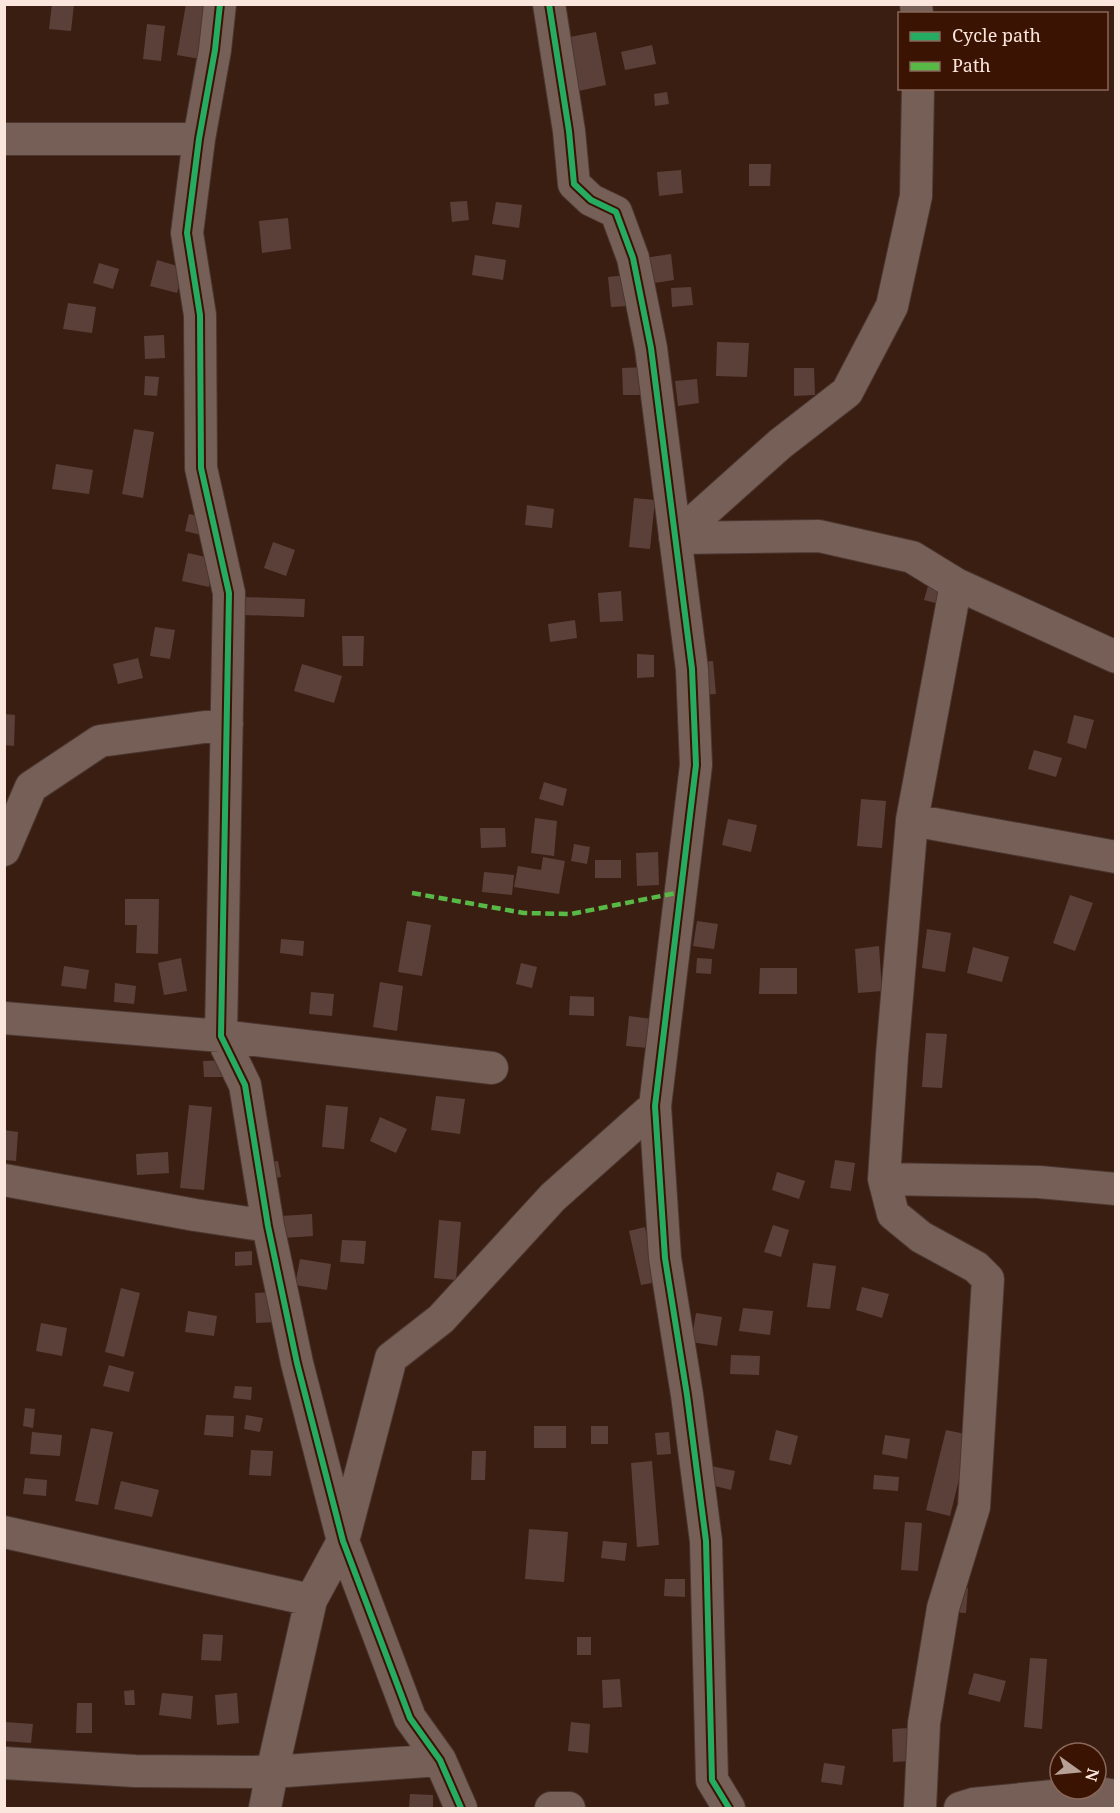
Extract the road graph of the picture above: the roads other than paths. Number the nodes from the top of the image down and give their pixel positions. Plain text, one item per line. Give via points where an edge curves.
1 (220, 4) edge
2 (549, 4) edge
3 (918, 90) edge
4 (4, 139) edge
5 (199, 140) junction
6 (675, 538) junction
7 (956, 584) junction
8 (1116, 657) edge
9 (227, 724) junction
10 (912, 820) junction
11 (4, 850) edge
12 (1116, 856) edge
13 (4, 1018) edge
14 (220, 1036) junction
15 (492, 1068) dead end
16 (655, 1106) junction
17 (884, 1179) junction
18 (4, 1180) edge
19 (1116, 1189) edge
20 (268, 1226) junction
21 (4, 1532) edge
22 (343, 1541) junction
23 (311, 1600) junction
24 (440, 1760) junction
25 (4, 1763) edge
26 (272, 1772) junction
27 (1116, 1796) edge
28 (265, 1809) edge
29 (461, 1809) edge
30 (551, 1809) edge
31 (569, 1809) edge
32 (729, 1809) edge
33 (920, 1809) edge
34 (960, 1809) edge

1 - 5 street
2 - 6 street via 574,184 591,200 616,212 633,258 651,348
3 - 6 street via 916,196 892,306 847,392 780,444
4 - 5 street
5 - 9 street via 188,233 201,315 201,468 229,593
6 - 7 street via 819,536 912,557
6 - 16 street via 692,669 696,765
7 - 8 street
7 - 10 street
9 - 11 street via 100,741 31,787
9 - 14 street
10 - 12 street
10 - 17 street
13 - 14 street
14 - 15 street
14 - 20 street via 245,1085
16 - 22 street via 553,1197 441,1319 391,1358
16 - 32 street via 665,1258 706,1541 712,1780
17 - 19 street via 1039,1182
17 - 33 street via 893,1214 921,1237 976,1267 988,1279 974,1507 942,1608 924,1723
18 - 20 street
20 - 22 street via 297,1363
21 - 23 street
22 - 23 street
22 - 24 street via 410,1718
23 - 26 street
24 - 26 street
24 - 29 street
25 - 26 street via 135,1771
26 - 28 street
27 - 34 street via 1092,1792 973,1804
30 - 31 street

